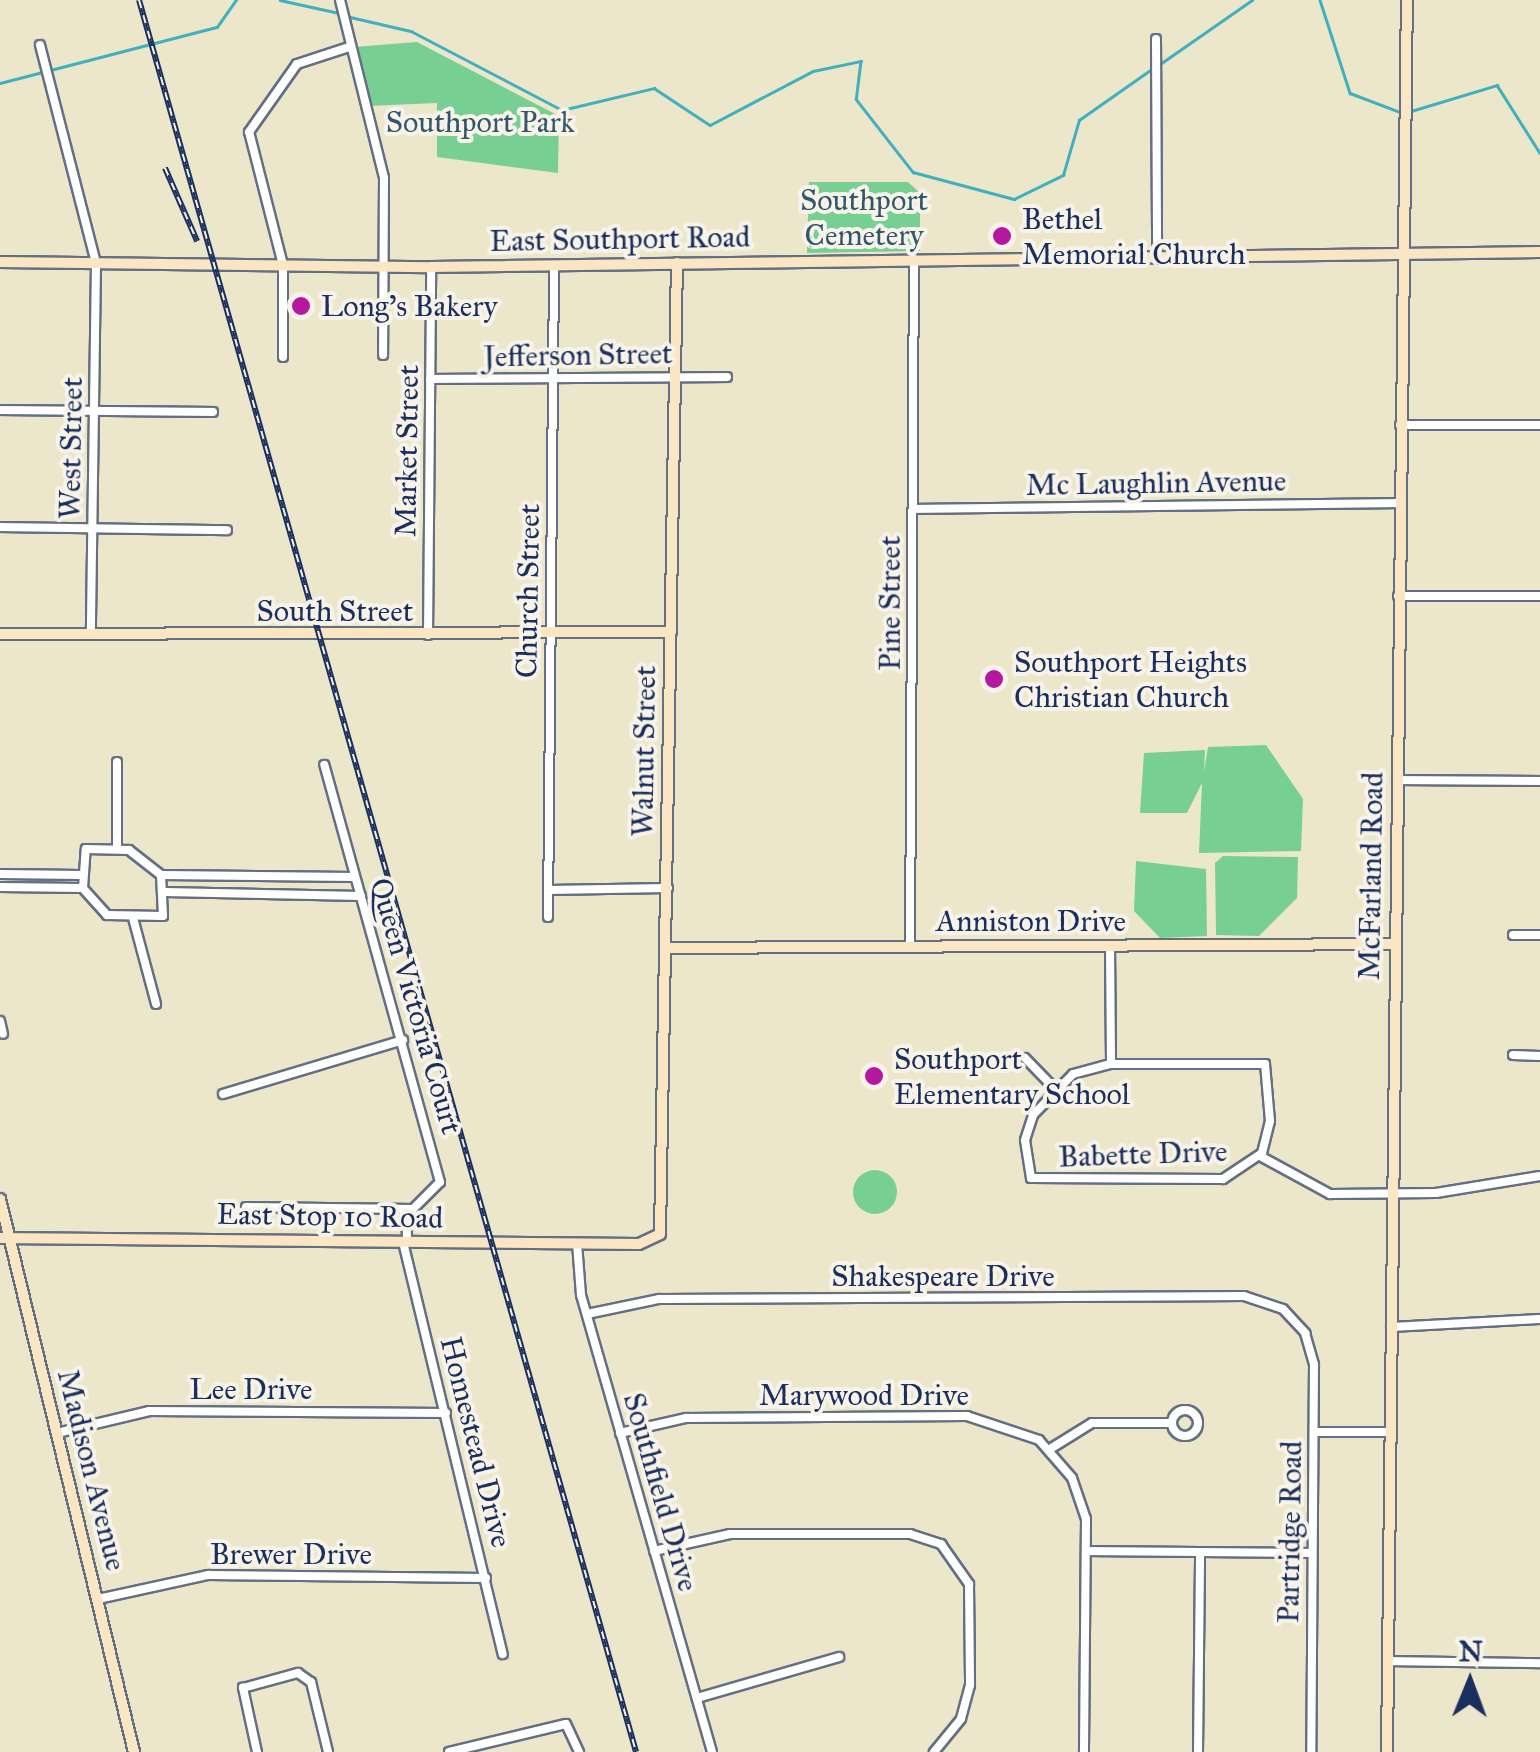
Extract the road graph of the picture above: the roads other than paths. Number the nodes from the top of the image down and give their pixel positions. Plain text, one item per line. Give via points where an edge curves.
1 (340, 0) edge
2 (1407, 0) edge
3 (1156, 39) dead end
4 (40, 45) dead end
5 (346, 48) junction
6 (1402, 252) junction
7 (1540, 252) edge
8 (1156, 256) junction
9 (914, 259) junction
10 (0, 262) edge
11 (96, 263) junction
12 (677, 263) junction
13 (283, 265) junction
14 (554, 265) junction
15 (384, 266) junction
16 (431, 267) junction
17 (382, 355) dead end
18 (282, 357) dead end
19 (676, 376) junction
20 (727, 377) dead end
21 (553, 378) junction
22 (430, 379) junction
23 (0, 410) edge
24 (94, 411) junction
25 (214, 412) dead end
26 (1400, 425) junction
27 (1540, 425) edge
28 (1400, 503) junction
29 (913, 508) junction
30 (0, 527) edge
31 (92, 528) junction
32 (227, 530) dead end
33 (1398, 596) junction
34 (1540, 596) edge
35 (671, 632) junction
36 (550, 633) junction
37 (0, 634) edge
38 (91, 634) junction
39 (428, 635) junction
40 (118, 762) dead end
41 (324, 765) dead end
42 (1397, 780) junction
43 (1540, 781) edge
44 (117, 848) junction
45 (0, 874) edge
46 (161, 874) junction
47 (82, 875) junction
48 (354, 877) junction
49 (0, 887) edge
50 (83, 888) junction
51 (668, 888) junction
52 (548, 890) junction
53 (165, 892) junction
54 (361, 896) junction
55 (548, 917) dead end
56 (134, 918) junction
57 (1512, 935) dead end
58 (1540, 935) edge
59 (1395, 944) junction
60 (1110, 946) junction
61 (910, 947) junction
62 (667, 948) junction
63 (156, 1004) dead end
64 (0, 1021) edge
65 (3, 1034) dead end
66 (403, 1040) junction
67 (1513, 1056) dead end
68 (1540, 1056) edge
69 (1024, 1058) dead end
70 (1111, 1064) junction
71 (1056, 1090) junction
72 (223, 1094) dead end
73 (1260, 1156) junction
74 (1540, 1176) edge
75 (1392, 1193) junction
76 (0, 1200) edge
77 (246, 1207) dead end
78 (406, 1209) junction
79 (5, 1238) edge
80 (657, 1238) joint
81 (405, 1242) junction
82 (576, 1243) junction
83 (587, 1314) junction
84 (1294, 1318) joint
85 (1540, 1319) edge
86 (1391, 1326) junction
87 (446, 1413) junction
88 (1171, 1423) dead end
89 (57, 1432) junction
90 (1314, 1432) junction
91 (1390, 1432) junction
92 (620, 1433) junction
93 (1050, 1449) junction
94 (654, 1550) junction
95 (1087, 1551) junction
96 (1200, 1552) junction
97 (1312, 1553) junction
98 (486, 1578) junction
99 (98, 1599) junction
100 (502, 1654) dead end
101 (838, 1657) dead end
102 (1388, 1661) junction
103 (1540, 1663) edge
104 (697, 1698) junction
105 (134, 1752) edge
106 (257, 1752) edge
107 (328, 1752) edge
108 (452, 1752) edge
109 (580, 1752) edge
110 (712, 1752) edge
111 (934, 1752) edge
112 (1084, 1752) edge
113 (1198, 1752) edge
114 (1310, 1752) edge
115 (1388, 1752) edge

1 - 5 street
2 - 6 street, McFarland Road
3 - 8 street
4 - 11 street, West Street
5 - 13 street via 296,65 252,123 252,152
5 - 15 street via 382,163
6 - 7 street, East Southport Road
6 - 8 street, East Southport Road
6 - 26 street, McFarland Road
8 - 9 street, East Southport Road
9 - 12 street, East Southport Road
9 - 29 street, Pine Street
10 - 11 street, East Southport Road
11 - 13 street, East Southport Road
11 - 24 street, West Street
12 - 14 street, East Southport Road
12 - 19 street, Walnut Street
13 - 15 street, East Southport Road
13 - 18 street
14 - 16 street, East Southport Road
14 - 21 street, Church Street
15 - 16 street, East Southport Road
15 - 17 street
16 - 22 street, Market Street
19 - 20 street, Jefferson Street
19 - 21 street, Jefferson Street
19 - 35 street, Walnut Street
21 - 22 street, Jefferson Street
21 - 36 street, Church Street
22 - 39 street, Market Street
23 - 24 street
24 - 25 street
24 - 31 street, West Street
26 - 27 street
26 - 28 street, McFarland Road
28 - 29 street, Mc Laughlin Avenue
28 - 33 street, McFarland Road
29 - 61 street, Pine Street
30 - 31 street
31 - 32 street
31 - 38 street, West Street
33 - 34 street
33 - 42 street, McFarland Road
35 - 36 street, South Street
35 - 51 street, Walnut Street
36 - 39 street, South Street
36 - 52 street, Church Street
37 - 38 street, South Street
38 - 39 street, South Street
40 - 44 street
41 - 48 street, Queen Victoria Court
42 - 43 street
42 - 59 street, McFarland Road
44 - 46 street
44 - 47 street via 86,849
45 - 47 street
46 - 48 street
46 - 53 street
47 - 50 street
48 - 54 street, Queen Victoria Court
49 - 50 street
50 - 56 street via 110,917
51 - 52 street
51 - 62 street, Walnut Street
52 - 55 street, Church Street
53 - 54 street
53 - 56 street via 163,916
54 - 66 street, Queen Victoria Court
56 - 63 street
57 - 58 street
59 - 60 street, Anniston Drive
59 - 75 street, McFarland Road
60 - 61 street, Anniston Drive
60 - 70 street
61 - 62 street, Anniston Drive
62 - 80 street, Walnut Street via 665,1220
64 - 65 street
66 - 72 street
66 - 78 street, Queen Victoria Court via 441,1178 428,1203
67 - 68 street
69 - 71 street
70 - 71 street via 1080,1070
70 - 73 street via 1266,1066 1270,1126
71 - 73 street, Babette Drive via 1027,1129 1030,1177 1224,1179
73 - 75 street, Babette Drive via 1326,1193
74 - 75 street, Babette Drive
75 - 86 street, McFarland Road
76 - 79 street, Madison Avenue
77 - 78 street
78 - 81 street
79 - 81 street, East Stop 10 Road
79 - 89 street, Madison Avenue
80 - 82 street, East Stop 10 Road
81 - 82 street, East Stop 10 Road
81 - 87 street, Homestead Drive
82 - 83 street, Southfield Drive
83 - 84 street, Shakespeare Drive via 659,1299 1244,1296
83 - 92 street, Southfield Drive
84 - 90 street, Partridge Road via 1314,1358
85 - 86 street
86 - 91 street, McFarland Road
87 - 89 street, Lee Drive via 149,1411
87 - 98 street, Homestead Drive
88 - 93 street via 1092,1422
89 - 99 street, Madison Avenue
90 - 91 street
90 - 97 street, Partridge Road
91 - 102 street, McFarland Road
92 - 93 street, Marywood Drive via 686,1418 974,1416
92 - 94 street, Southfield Drive
93 - 95 street via 1081,1498
94 - 104 street, Southfield Drive
94 - 111 street via 722,1534 932,1539 960,1562 970,1592 968,1701
95 - 96 street
95 - 112 street
96 - 97 street
96 - 113 street
97 - 114 street, Partridge Road
98 - 99 street, Brewer Drive via 208,1576
98 - 100 street, Homestead Drive
99 - 105 street, Madison Avenue
101 - 104 street
102 - 103 street
102 - 115 street, McFarland Road
104 - 110 street, Southfield Drive
106 - 107 street via 244,1686 307,1675
108 - 109 street via 570,1725

